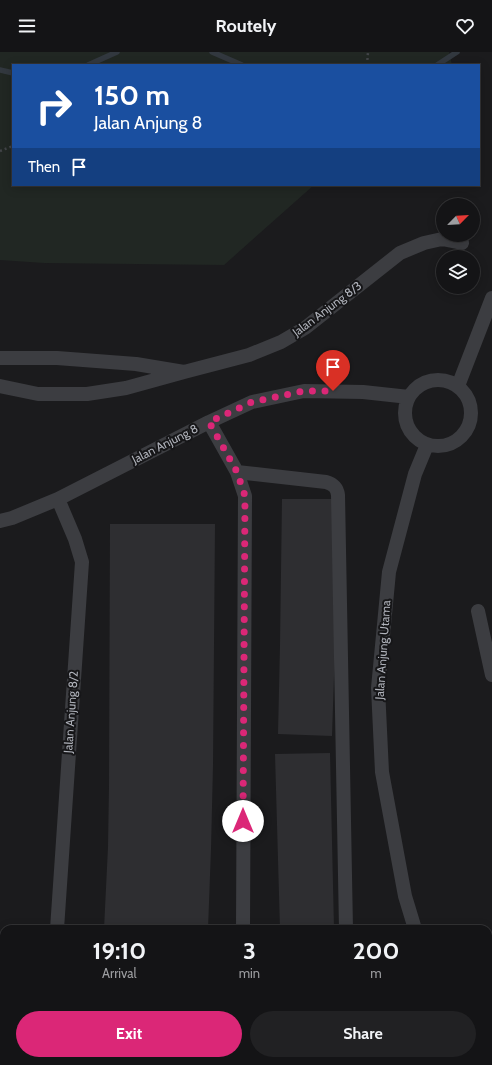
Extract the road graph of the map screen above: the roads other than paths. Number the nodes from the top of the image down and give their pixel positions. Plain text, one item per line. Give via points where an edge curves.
1 (462, 243) dead end
2 (492, 298) edge
3 (0, 358) edge
4 (184, 372) junction
5 (0, 386) edge
6 (458, 386) junction
7 (409, 397) junction
8 (209, 422) junction
9 (427, 445) junction
10 (237, 472) junction
11 (58, 499) junction
12 (0, 521) edge
13 (478, 611) dead end
14 (492, 675) edge
15 (57, 925) edge
16 (243, 925) edge
17 (346, 925) edge
18 (414, 925) edge

1 - 4 street, Jalan Anjung 8/3 via 442,239 400,253 305,328 281,342 249,355
2 - 6 street
3 - 4 street, Jalan Anjung 8/3 via 73,359 136,364
4 - 5 street, Jalan Anjung 8/3 via 126,388 87,394 38,394
6 - 7 street via 441,380 431,380 414,389
6 - 9 street via 470,401 472,416 468,429 455,443 441,447
7 - 8 street, Jalan Anjung 8 via 363,392 304,391 252,402
7 - 9 street via 405,411 407,425 418,440
8 - 10 street
8 - 11 street, Jalan Anjung 8
9 - 18 street, Jalan Anjung Utama via 415,474 389,572 378,688 382,772
10 - 16 street via 245,496
10 - 17 street via 326,482 331,483 337,490
11 - 12 street, Jalan Anjung 8
11 - 15 street, Jalan Anjung 8/2 via 82,562
13 - 14 street

